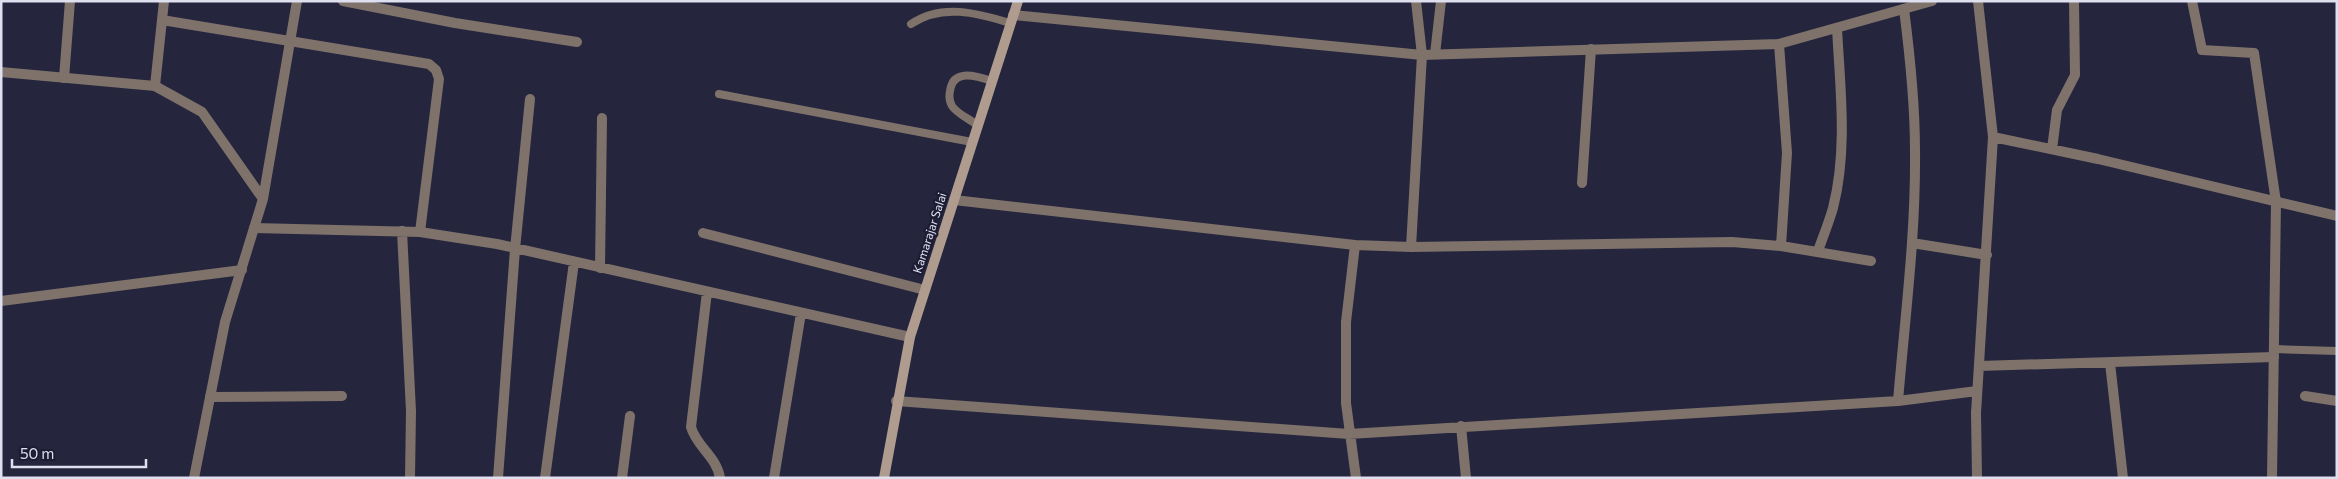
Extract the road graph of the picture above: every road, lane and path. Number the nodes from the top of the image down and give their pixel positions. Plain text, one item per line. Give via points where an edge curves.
1 (70, 1) edge
2 (164, 1) edge
3 (297, 1) edge
4 (343, 1) edge
5 (1018, 1) edge
6 (1416, 1) edge
7 (1441, 1) edge
8 (1932, 1) edge
9 (1978, 1) edge
10 (2074, 1) edge
11 (2192, 1) edge
12 (1904, 9) junction
13 (1011, 19) junction
14 (162, 20) junction
15 (911, 24) dead end
16 (1837, 28) junction
17 (291, 40) junction
18 (577, 42) dead end
19 (1779, 44) junction
20 (1591, 49) junction
21 (1422, 54) junction
22 (1436, 54) junction
23 (1, 72) edge
24 (64, 78) junction
25 (992, 81) junction
26 (155, 86) junction
27 (719, 94) dead end
28 (530, 99) dead end
29 (602, 118) dead end
30 (977, 125) junction
31 (1993, 137) junction
32 (972, 142) junction
33 (2052, 149) junction
34 (1582, 183) dead end
35 (263, 199) junction
36 (954, 200) junction
37 (2276, 202) junction
38 (2337, 216) edge
39 (254, 228) junction
40 (402, 230) junction
41 (420, 232) junction
42 (703, 233) dead end
43 (1912, 243) junction
44 (1355, 245) junction
45 (1782, 246) junction
46 (1410, 247) junction
47 (515, 249) junction
48 (1818, 252) junction
49 (1987, 255) junction
50 (1871, 261) dead end
51 (574, 262) junction
52 (600, 268) junction
53 (242, 270) junction
54 (925, 290) junction
55 (708, 292) junction
56 (1, 300) edge
57 (801, 313) junction
58 (910, 337) junction
59 (2337, 351) edge
60 (2274, 353) junction
61 (2110, 363) junction
62 (1979, 366) junction
63 (1977, 391) junction
64 (342, 396) dead end
65 (2305, 396) dead end
66 (210, 397) junction
67 (896, 401) junction
68 (1898, 401) junction
69 (2337, 401) edge
70 (630, 416) dead end
71 (1461, 426) junction
72 (1349, 434) junction
73 (194, 478) edge
74 (410, 478) edge
75 (498, 478) edge
76 (546, 478) edge
77 (622, 478) edge
78 (720, 478) edge
79 (774, 478) edge
80 (884, 478) edge
81 (1356, 478) edge
82 (1466, 478) edge
83 (1977, 478) edge
84 (2123, 478) edge
85 (2272, 478) edge

1 - 24 street
2 - 14 street
3 - 17 street
4 - 18 street
5 - 13 main road, Kamarajar Salai
6 - 21 street
7 - 22 street
8 - 12 street
9 - 31 street
10 - 33 street via 2075,75 2057,110
11 - 37 street via 2202,50 2254,53
12 - 16 street
12 - 43 street via 1912,78 1915,150
13 - 15 lane via 961,11 922,16
13 - 21 street
13 - 25 main road, Kamarajar Salai
14 - 17 street
14 - 26 street
16 - 19 street
16 - 48 street via 1841,106 1839,166 1833,207
17 - 35 street
17 - 41 street via 429,64 436,70 439,79
19 - 20 street
19 - 45 street via 1788,153
20 - 22 street
20 - 34 street
21 - 22 street
21 - 46 street
23 - 24 street
24 - 26 street
25 - 30 main road, Kamarajar Salai
25 - 30 lane via 965,75 955,79 951,86 952,106
26 - 35 street via 202,112
27 - 32 lane
28 - 47 street
29 - 52 street
30 - 32 main road, Kamarajar Salai
31 - 33 street
31 - 49 street
32 - 36 main road, Kamarajar Salai
33 - 37 street
35 - 39 street
36 - 44 street
36 - 54 main road, Kamarajar Salai
37 - 38 street
37 - 60 street
39 - 40 street
39 - 53 street
40 - 41 street
40 - 74 street via 411,410
41 - 47 street
42 - 54 street
43 - 49 street
43 - 68 street
44 - 46 street
44 - 72 street via 1346,322
45 - 46 street via 1732,242
45 - 48 street
47 - 51 street
47 - 75 street
48 - 50 street
49 - 62 street
51 - 52 street
51 - 76 street
52 - 55 street
53 - 56 street
53 - 66 street via 225,322
54 - 58 main road, Kamarajar Salai
55 - 57 street
55 - 78 street via 691,427 693,435 712,458
57 - 58 street
57 - 79 street
58 - 67 main road, Kamarajar Salai
59 - 60 lane
60 - 61 street
60 - 85 street
61 - 62 street
61 - 84 street
62 - 63 street
63 - 68 street
63 - 83 street
64 - 66 street
65 - 69 street
66 - 73 street
67 - 72 street
67 - 80 main road, Kamarajar Salai
68 - 71 street
70 - 77 street
71 - 72 street
71 - 82 street
72 - 81 street

